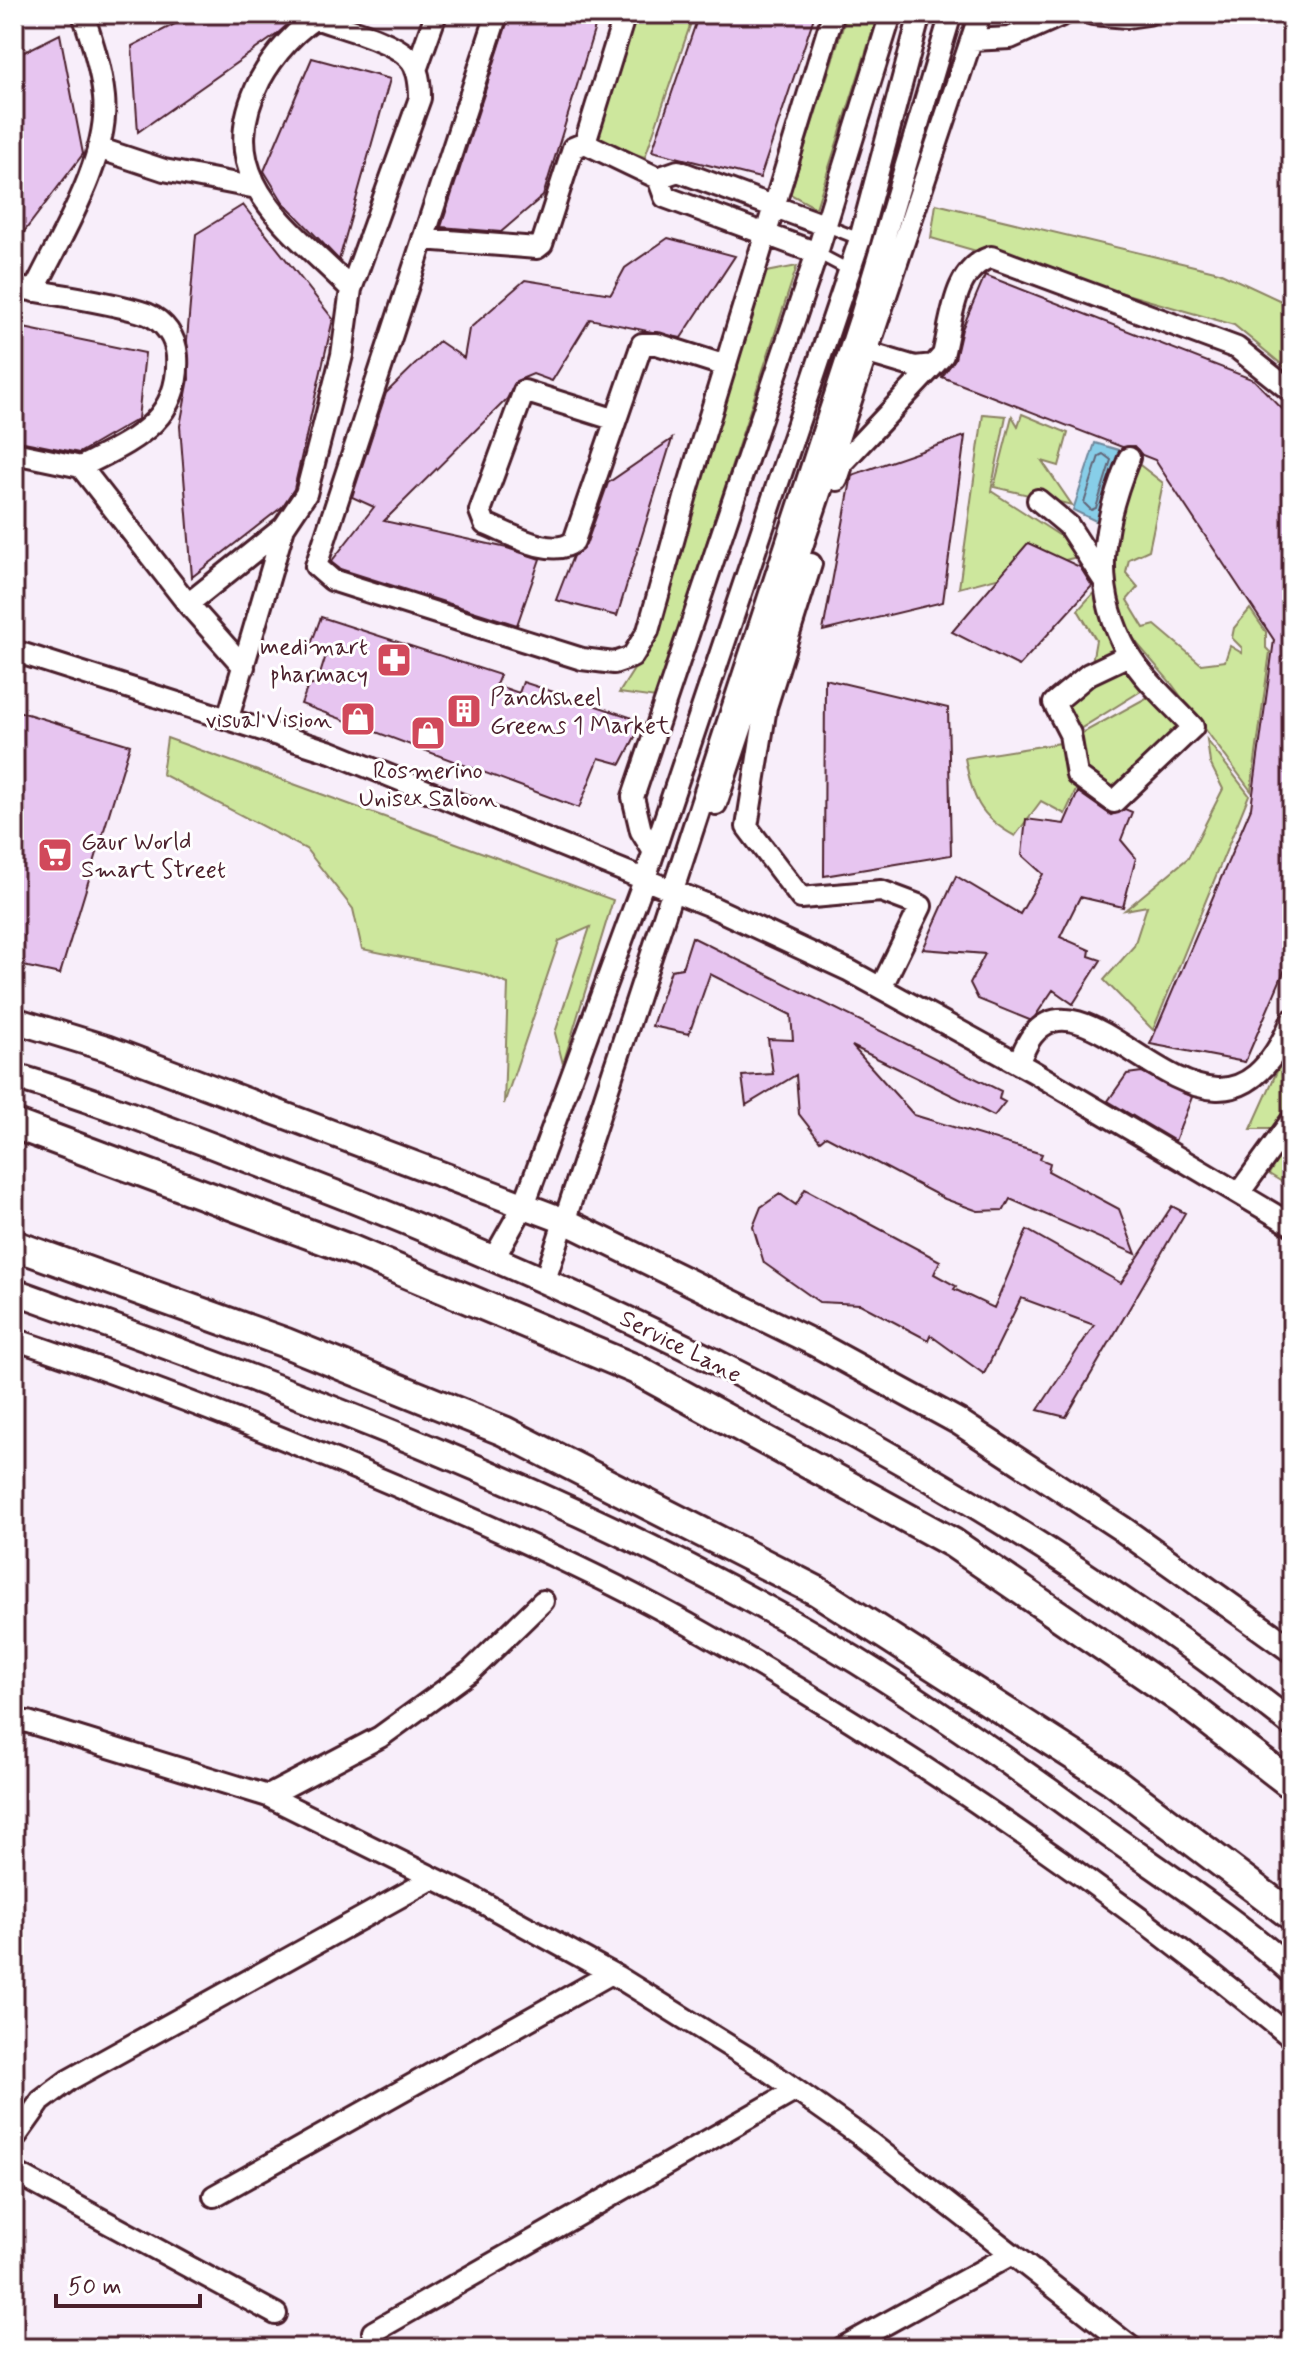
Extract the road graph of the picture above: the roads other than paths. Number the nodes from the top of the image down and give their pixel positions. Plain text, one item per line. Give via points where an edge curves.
1 (83, 14) edge
2 (436, 14) edge
3 (497, 14) edge
4 (625, 14) edge
5 (833, 14) edge
6 (891, 14) edge
7 (920, 14) edge
8 (951, 14) edge
9 (980, 14) edge
10 (1064, 14) edge
11 (1093, 14) edge
12 (1148, 14) edge
13 (319, 16) edge
14 (972, 40) junction
15 (416, 70) junction
16 (585, 143) junction
17 (885, 147) junction
18 (98, 148) junction
19 (909, 155) junction
20 (658, 178) junction
21 (257, 188) junction
22 (776, 207) junction
23 (824, 225) junction
24 (767, 233) junction
25 (423, 239) junction
26 (860, 239) junction
27 (817, 253) junction
28 (849, 270) junction
29 (24, 289) edge
30 (351, 289) junction
31 (868, 353) junction
32 (934, 365) junction
33 (726, 366) junction
34 (1292, 392) edge
35 (613, 419) junction
36 (14, 453) edge
37 (1129, 458) dead end
38 (81, 467) junction
39 (1038, 500) dead end
40 (284, 527) junction
41 (1105, 595) junction
42 (188, 604) junction
43 (14, 651) edge
44 (1129, 655) junction
45 (244, 667) junction
46 (228, 718) junction
47 (654, 852) junction
48 (645, 878) junction
49 (680, 893) junction
50 (881, 988) junction
51 (14, 1020) edge
52 (1292, 1020) edge
53 (1018, 1063) junction
54 (14, 1076) edge
55 (1292, 1120) edge
56 (14, 1124) edge
57 (1239, 1193) junction
58 (524, 1205) junction
59 (565, 1221) junction
60 (1292, 1225) edge
61 (14, 1245) edge
62 (494, 1258) junction
63 (545, 1280) junction
64 (14, 1291) edge
65 (14, 1339) edge
66 (543, 1601) dead end
67 (1292, 1650) edge
68 (14, 1721) edge
69 (1292, 1724) edge
70 (1292, 1785) edge
71 (268, 1796) junction
72 (432, 1879) junction
73 (1292, 1916) edge
74 (1292, 1971) edge
75 (610, 1974) junction
76 (1292, 2038) edge
77 (796, 2090) junction
78 (14, 2139) edge
79 (14, 2172) edge
80 (214, 2196) dead end
81 (1012, 2254) junction
82 (276, 2314) dead end
83 (373, 2332) dead end
84 (842, 2348) edge
85 (1132, 2348) edge

1 - 18 street via 104,100
2 - 15 street
3 - 25 street
4 - 16 street
5 - 22 street
6 - 23 street
7 - 17 street
8 - 19 street
9 - 14 street
10 - 14 street via 1010,38
11 - 12 street
13 - 15 street via 394,48 409,57
13 - 21 street via 267,68 255,92 241,143
14 - 31 street
15 - 30 street via 420,98
16 - 20 street
16 - 25 street via 573,148 537,248
17 - 19 street
17 - 26 street
18 - 21 street via 164,170
18 - 29 street via 77,203
19 - 49 street
20 - 22 street via 678,171
20 - 24 street via 665,197
21 - 30 street
22 - 23 street
22 - 24 street
23 - 26 lane
23 - 27 street
24 - 27 street
24 - 33 street
25 - 33 street via 316,566 332,580 541,648 614,663 632,657 648,631
26 - 28 street
27 - 28 lane
27 - 47 street via 633,797 641,831
28 - 47 street
29 - 38 street via 148,315 167,328 177,350 179,383 164,411 140,436
30 - 40 street via 326,429 306,494
31 - 32 street via 915,367
31 - 49 street
32 - 34 street via 943,355 963,277 974,262 991,257 1225,342 1264,366
32 - 50 street via 843,462 766,707 747,827 801,898 881,891 921,906
33 - 35 street via 642,344
35 - 35 street via 568,546 542,545 480,518 524,391
36 - 38 street
37 - 41 street via 1109,508
38 - 42 street
39 - 41 street via 1068,525 1093,560
40 - 42 street
40 - 45 street
41 - 44 street
42 - 45 street
43 - 46 street
44 - 44 street via 1193,727 1114,802 1077,775 1070,734 1054,703 1089,674
45 - 46 street
46 - 48 street via 331,752
47 - 48 street
48 - 49 street
48 - 58 street
49 - 50 street
49 - 59 street
50 - 53 street
51 - 58 street via 106,1048
52 - 53 street via 1265,1071 1244,1085 1218,1092 1193,1085 1080,1022 1054,1022 1033,1035
53 - 57 street
54 - 62 street, Service Lane via 211,1145
55 - 57 street
56 - 70 main road via 349,1249 635,1369 953,1543 1182,1700
57 - 60 street
58 - 59 street
58 - 62 street
59 - 63 street
59 - 67 street via 816,1344 959,1422 1121,1528
61 - 73 main road via 286,1343 504,1431 817,1591 1112,1780
62 - 63 street, Service Lane
63 - 69 street, Service Lane via 618,1312 896,1457 1027,1535 1196,1648
64 - 74 street via 401,1434 546,1498 726,1588 856,1661 1015,1766
65 - 76 street via 314,1451 536,1546 702,1632 919,1762 1053,1856
66 - 71 street via 471,1671 380,1737
68 - 71 street
71 - 72 street
72 - 75 street
72 - 78 street via 69,2080 41,2101
75 - 77 street
75 - 80 street
77 - 81 street
77 - 83 street
79 - 82 street
81 - 84 street
81 - 85 street

